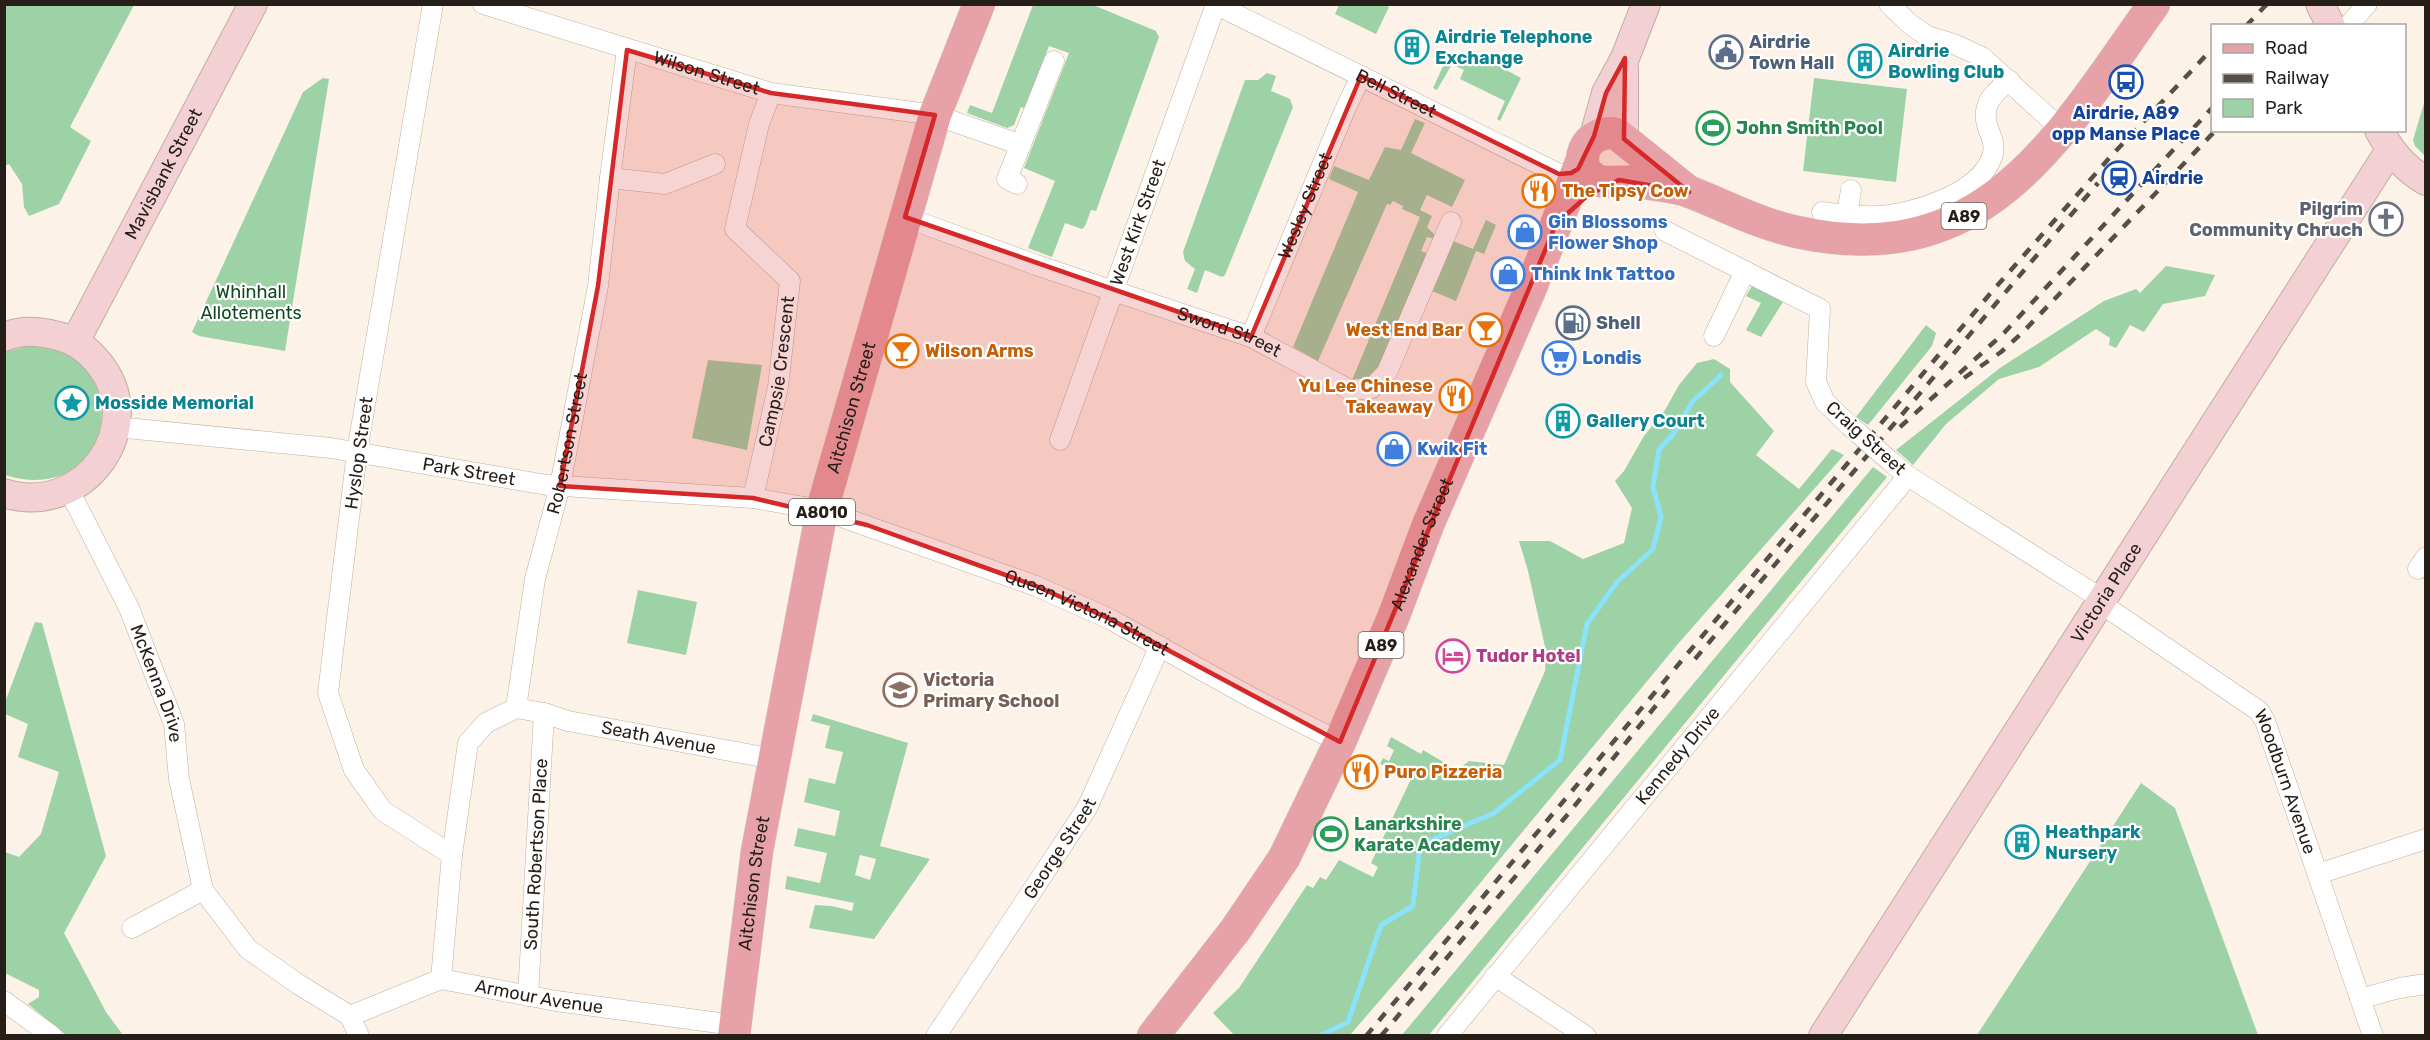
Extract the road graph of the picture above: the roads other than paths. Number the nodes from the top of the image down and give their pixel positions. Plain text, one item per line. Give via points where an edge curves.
1 (253, 4) edge
2 (433, 4) edge
3 (483, 4) edge
4 (979, 4) edge
5 (1646, 4) edge
6 (1889, 4) edge
7 (2154, 4) edge
8 (2320, 4) edge
9 (2367, 4) edge
10 (1216, 5) edge
11 (2330, 24) edge
12 (2350, 24) edge
13 (627, 50) junction
14 (1054, 61) dead end
15 (1361, 76) junction
16 (2009, 80) junction
17 (771, 93) junction
18 (935, 115) junction
19 (2062, 130) junction
20 (2384, 140) edge
21 (1020, 145) junction
22 (1602, 149) junction
23 (714, 164) dead end
24 (610, 178) junction
25 (1615, 181) junction
26 (2426, 181) edge
27 (1017, 184) dead end
28 (1851, 190) dead end
29 (1689, 192) junction
30 (1822, 212) dead end
31 (1847, 214) junction
32 (905, 218) junction
33 (1451, 222) dead end
34 (1556, 224) junction
35 (1665, 231) dead end
36 (1745, 271) junction
37 (1113, 291) junction
38 (1714, 336) dead end
39 (4, 337) edge
40 (1251, 337) junction
41 (75, 342) junction
42 (116, 427) junction
43 (1060, 440) dead end
44 (357, 452) junction
45 (1908, 476) junction
46 (560, 486) junction
47 (69, 490) junction
48 (6, 496) edge
49 (753, 498) junction
50 (822, 510) junction
51 (2102, 602) junction
52 (1160, 646) junction
53 (516, 708) junction
54 (544, 713) junction
55 (1340, 742) junction
56 (774, 759) junction
57 (2426, 839) edge
58 (452, 855) junction
59 (2318, 874) junction
60 (203, 890) junction
61 (132, 928) dead end
62 (1495, 976) junction
63 (441, 979) junction
64 (2426, 984) edge
65 (528, 996) junction
66 (2360, 999) junction
67 (4, 1001) edge
68 (350, 1016) junction
69 (734, 1030) edge
70 (1575, 1033) edge
71 (52, 1035) edge
72 (359, 1035) edge
73 (936, 1035) edge
74 (1153, 1035) edge
75 (1447, 1035) edge
76 (1823, 1035) edge
77 (2373, 1035) edge

1 - 41 street, Mavisbank Street
2 - 44 street, Hyslop Street
3 - 13 street, Wilson Street
4 - 18 main road, Aitchison Street / A8010
5 - 22 street via 1625,58
6 - 16 street via 1927,36 1973,52
7 - 19 main road, A89
8 - 11 street
9 - 12 street
10 - 15 street, Bell Street
10 - 37 street, West Kirk Street
13 - 17 street, Wilson Street
13 - 24 street, Robertson Street
14 - 21 street
15 - 22 street, Bell Street via 1559,174 1570,173
15 - 40 street, Wesley Street
16 - 19 street
16 - 31 street via 1988,103 1985,126 1995,143 1992,157 1985,171 1965,188 1903,213
17 - 18 street, Wilson Street
17 - 49 street, Campsie Crescent via 759,124 735,230 790,281 778,387
18 - 21 street, Wilson Street
18 - 32 main road, Aitchison Street / A8010
19 - 29 main road, A89 via 1993,199 1960,219 1905,237 1866,240 1797,232
20 - 26 street via 2406,168
20 - 51 street, Victoria Place
21 - 27 street via 1007,179
22 - 25 main road via 1588,173 1602,182
22 - 25 main road via 1633,160
22 - 29 main road, A89
22 - 34 main road, Alexander Street / A89
23 - 24 street via 665,184
24 - 46 street, Robertson Street via 598,286
25 - 29 main road, A89 via 1640,181
25 - 34 main road, Alexander Street / A89 via 1588,195
28 - 31 street
30 - 31 street
32 - 37 street, Sword Street
32 - 50 main road, Aitchison Street / A8010
33 - 40 street, Sword Street via 1388,372 1372,388 1350,390
34 - 55 main road, Alexander Street / A89
35 - 36 street, Craig Street
36 - 38 street
36 - 45 street, Craig Street, bridge via 1821,309 1816,382 1825,402
37 - 40 street, Sword Street
37 - 43 street, West Kirk Street
39 - 41 street via 37,331
41 - 42 street via 90,353 109,380 117,411
42 - 44 street, Park Street
42 - 47 street via 109,449 93,473
44 - 46 street, Park Street
44 - 58 street, Hyslop Street via 328,693 354,770 383,811
45 - 51 street, Craig Street
45 - 62 street, Kennedy Drive
46 - 49 street, Park Street
46 - 53 street, Robertson Street via 535,579
47 - 48 street via 49,497
47 - 60 street, McKenna Drive via 129,608 174,724 179,779
49 - 50 street, Park Street
50 - 52 street, Queen Victoria Street via 1036,586
50 - 56 main road, Aitchison Street / A8010
51 - 59 street, Woodburn Avenue via 2259,711
51 - 76 street, Victoria Place
52 - 55 street, Queen Victoria Street
52 - 73 street, George Street via 1087,808
53 - 54 street
53 - 58 street via 486,723 468,743
54 - 56 street, Seath Avenue via 568,722
54 - 65 street, South Robertson Place
55 - 74 main road, Alexander Street / A89 via 1284,858 1236,929
56 - 69 main road, Aitchison Street / A8010 via 757,851
57 - 59 street
58 - 63 street
59 - 66 street, Woodburn Avenue
60 - 61 street
60 - 68 street, McKenna Drive via 248,949
62 - 70 street
62 - 75 street, Kennedy Drive
63 - 65 street, Armour Avenue
63 - 68 street
64 - 66 street
65 - 69 street, Armour Avenue
66 - 77 street, Woodburn Avenue
67 - 71 street
68 - 72 street

